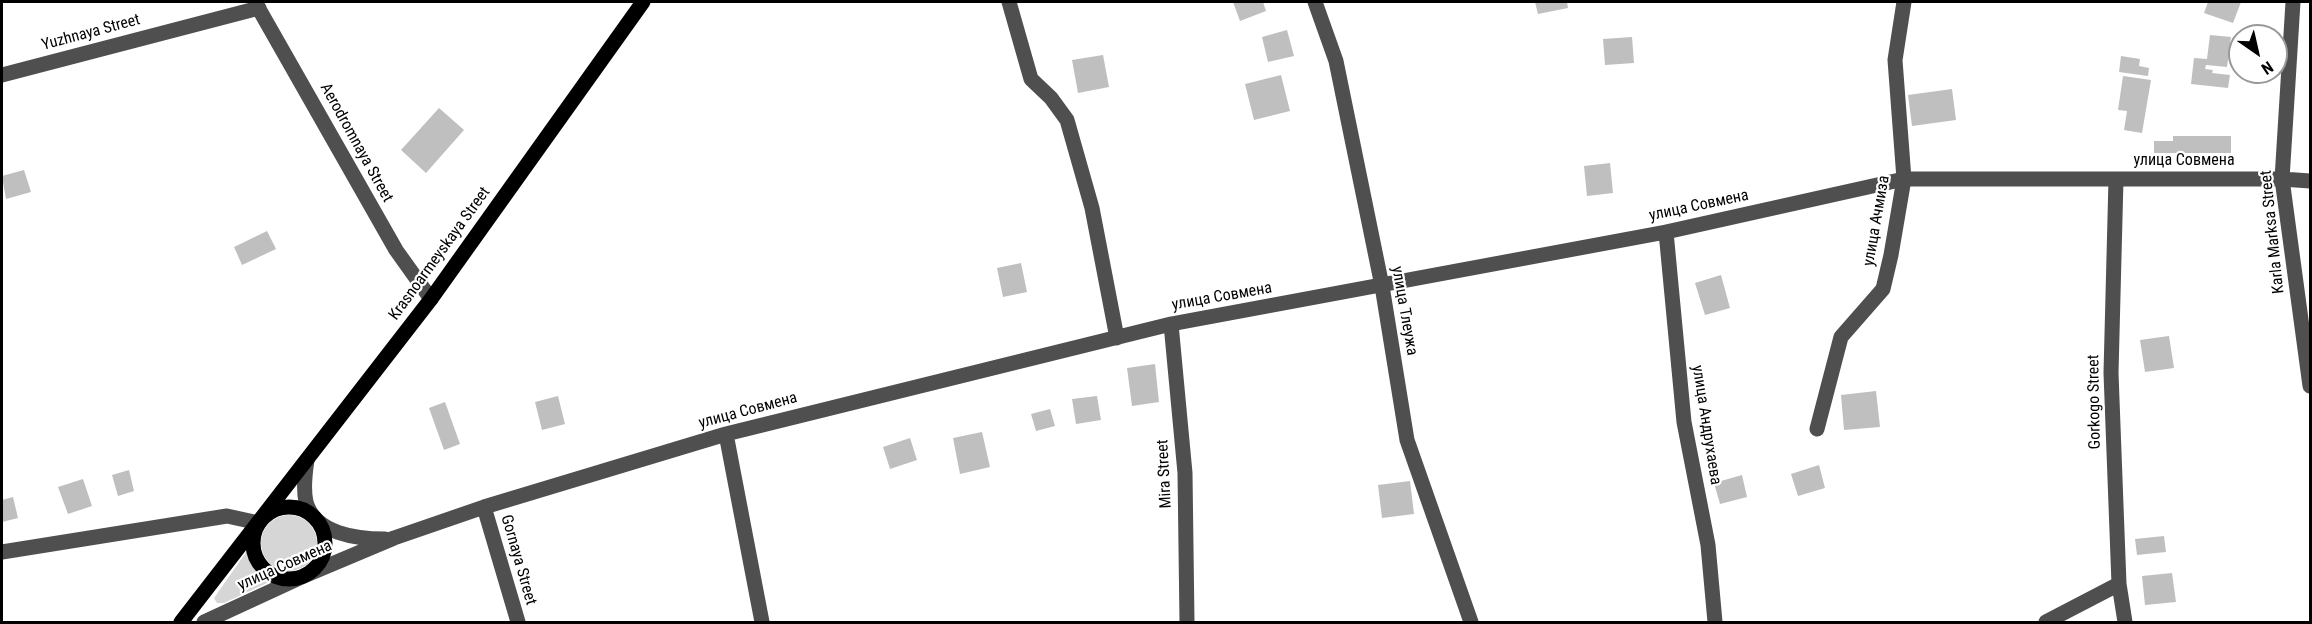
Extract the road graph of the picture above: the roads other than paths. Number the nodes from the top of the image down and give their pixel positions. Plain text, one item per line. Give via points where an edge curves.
1 (643, 2) edge
2 (1009, 2) edge
3 (1315, 2) edge
4 (1904, 2) edge
5 (2293, 2) edge
6 (257, 5) edge
7 (2, 75) edge
8 (1904, 179) junction
9 (2116, 179) junction
10 (2282, 179) junction
11 (2310, 181) edge
12 (1666, 232) junction
13 (1382, 286) junction
14 (431, 299) junction
15 (1171, 324) junction
16 (1117, 338) junction
17 (2310, 386) edge
18 (1817, 429) dead end
19 (726, 434) junction
20 (307, 460) junction
21 (484, 507) junction
22 (316, 519) junction
23 (259, 523) junction
24 (394, 538) junction
25 (2, 552) edge
26 (306, 575) junction
27 (2119, 584) junction
28 (181, 622) edge
29 (204, 622) edge
30 (518, 622) edge
31 (762, 622) edge
32 (1187, 622) edge
33 (1471, 622) edge
34 (1715, 622) edge
35 (2046, 622) edge
36 (2125, 622) edge

1 - 14 main road, Krasnoarmeyskaya Street
2 - 16 street via 1031,79 1067,120 1092,208
3 - 13 street, улица Тлеужа via 1336,61
4 - 8 street, улица Ачмиза via 1895,60
5 - 10 street, Karla Marksa Street
6 - 7 street, Yuzhnaya Street
6 - 14 street, Aerodromnaya Street via 396,250
8 - 9 street, улица Совмена
8 - 12 street, улица Совмена
8 - 18 street, улица Ачмиза via 1883,289 1842,337
9 - 10 street, улица Совмена
9 - 27 street, Gorkogo Street via 2111,373
10 - 11 street, улица Совмена
10 - 17 street, Karla Marksa Street
12 - 13 street, улица Совмена
12 - 34 street, улица Андрухаева via 1684,422 1708,545
13 - 15 street, улица Совмена
13 - 33 street, улица Тлеужа via 1407,440
14 - 20 main road, Krasnoarmeyskaya Street
15 - 16 street, улица Совмена
15 - 32 street, Mira Street via 1185,473
16 - 19 street, улица Совмена
19 - 21 street, улица Совмена
19 - 31 street
20 - 22 street via 305,493
20 - 23 main road, Krasnoarmeyskaya Street
21 - 24 street, улица Совмена
21 - 30 street, Gornaya Street
22 - 23 main road via 303,510 287,507 271,512
22 - 24 street via 338,532 362,539
22 - 26 main road via 324,533 325,550
23 - 25 street via 227,516
23 - 26 main road via 253,549 267,572 279,578
23 - 28 main road, Krasnoarmeyskaya Street
24 - 26 street, улица Совмена
26 - 29 street, улица Совмена
27 - 35 street
27 - 36 street, Gorkogo Street

